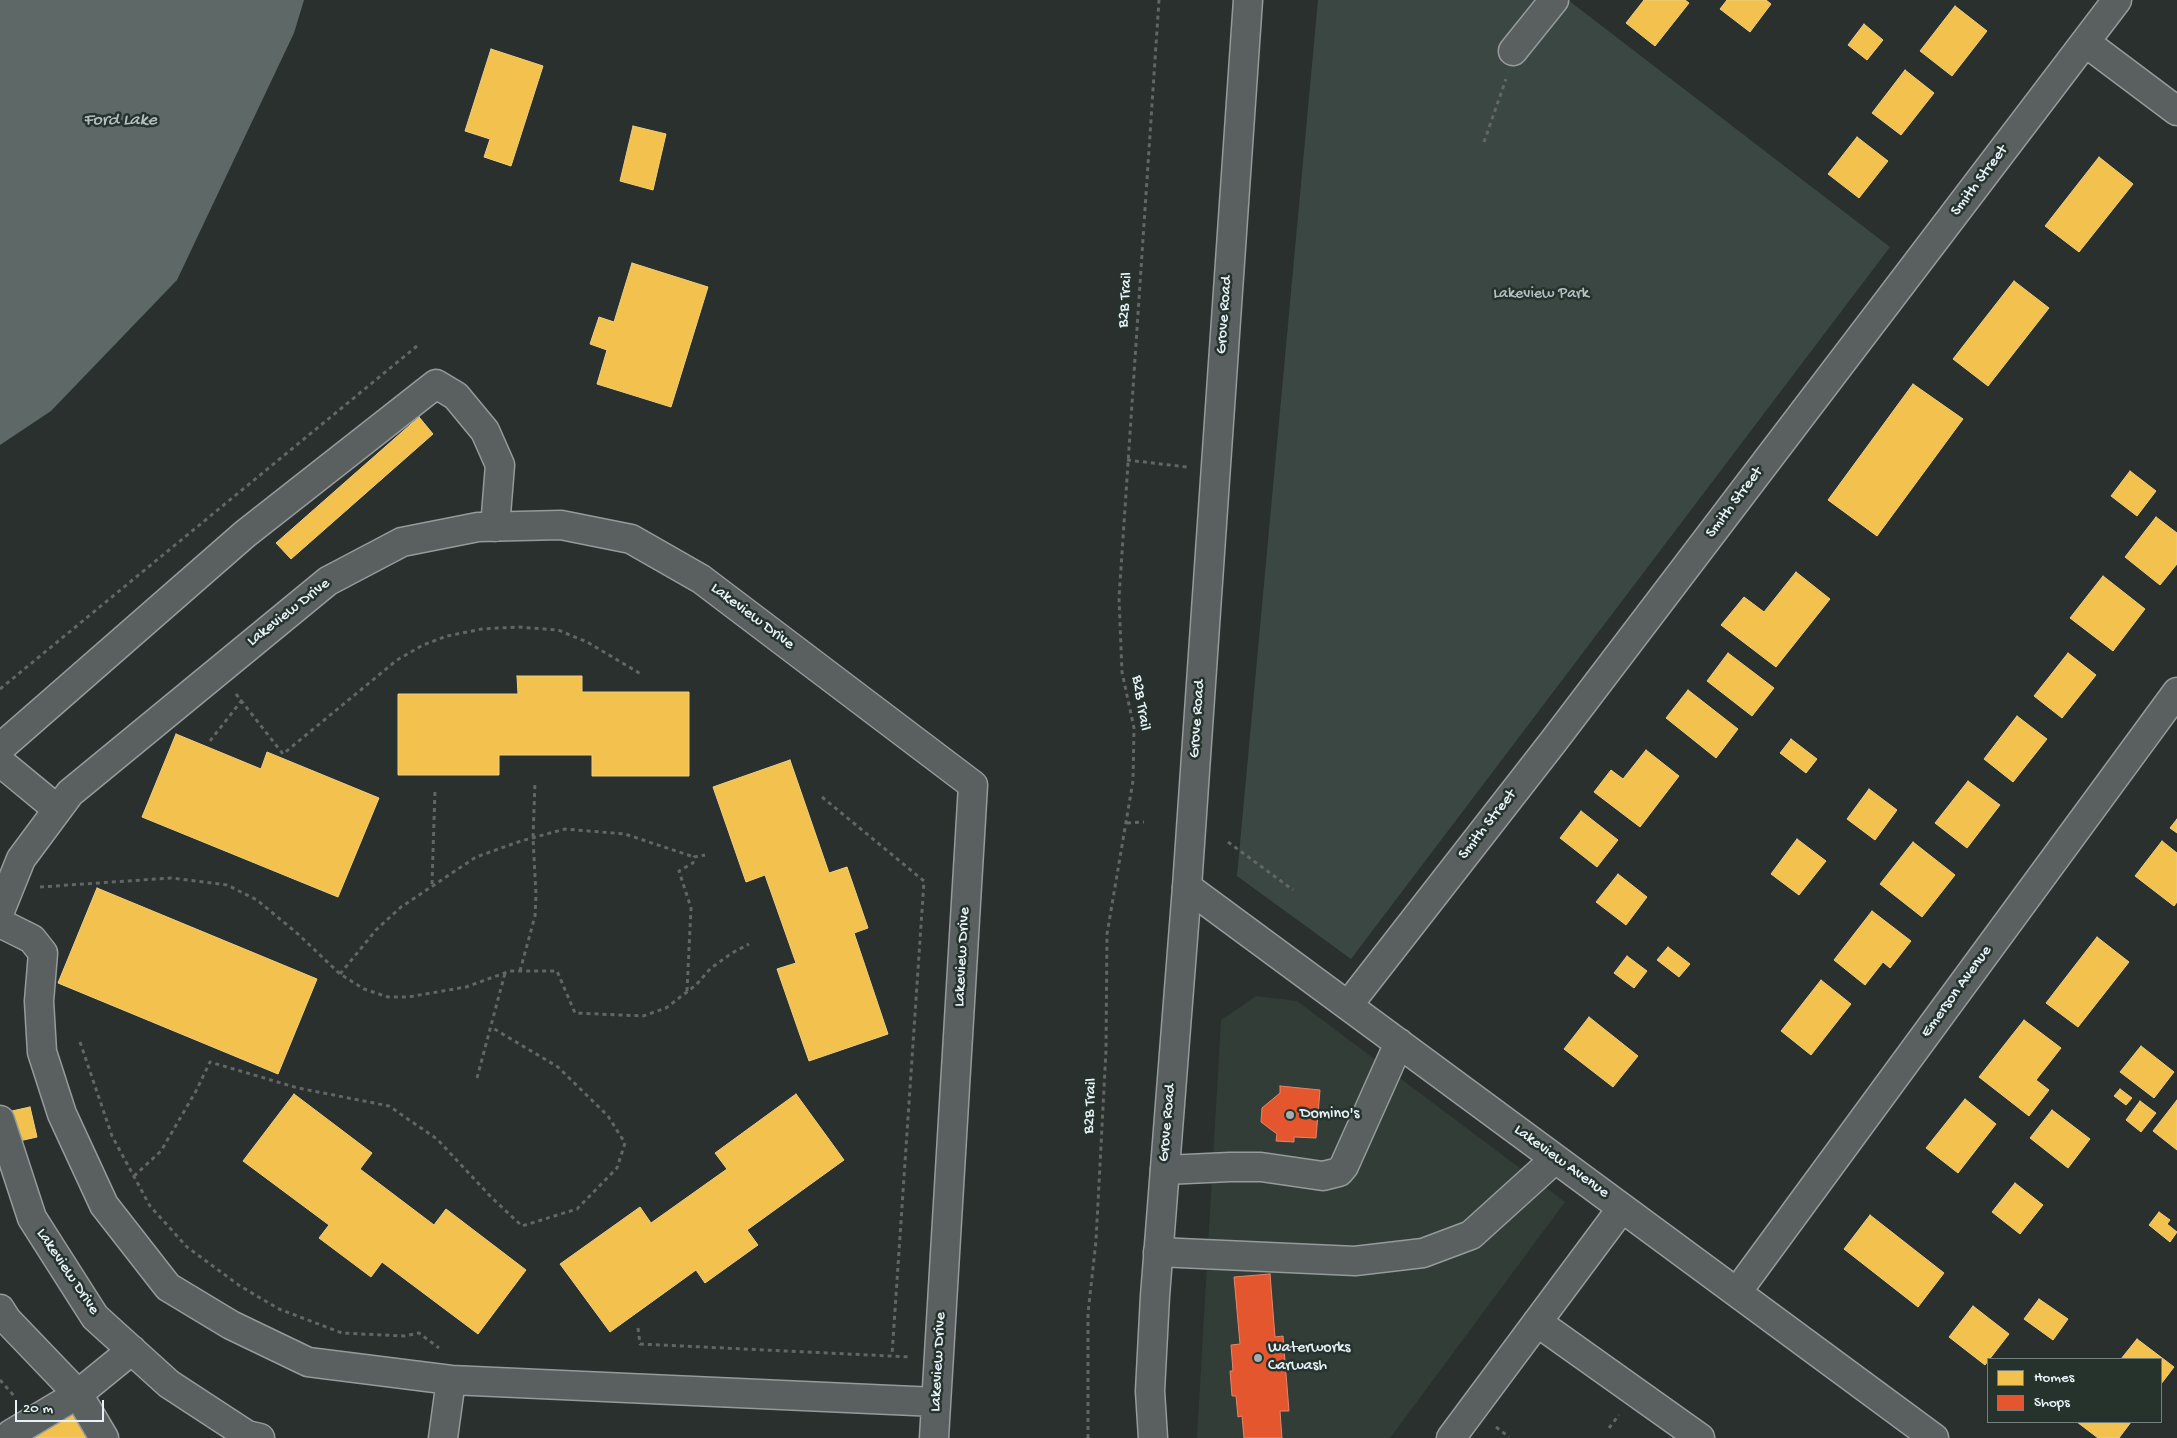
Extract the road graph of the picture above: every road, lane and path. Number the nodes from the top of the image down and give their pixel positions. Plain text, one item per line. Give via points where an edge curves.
1 (1159, 0) edge
2 (1248, 0) edge
3 (1554, 0) edge
4 (2117, 0) edge
5 (2086, 42) junction
6 (1514, 51) joint
7 (2177, 111) edge
8 (1484, 142) dead end
9 (417, 346) dead end
10 (1127, 460) junction
11 (1168, 465) dead end
12 (495, 527) junction
13 (641, 674) dead end
14 (229, 687) dead end
15 (0, 689) edge
16 (2177, 692) edge
17 (242, 700) junction
18 (210, 741) dead end
19 (0, 748) edge
20 (0, 762) edge
21 (535, 782) dead end
22 (435, 790) dead end
23 (822, 797) dead end
24 (57, 809) junction
25 (1144, 822) dead end
26 (1127, 823) junction
27 (533, 838) junction
28 (1228, 842) dead end
29 (705, 854) dead end
30 (694, 857) junction
31 (432, 885) junction
32 (1187, 887) junction
33 (1293, 890) dead end
34 (4, 901) edge
35 (0, 923) edge
36 (748, 944) dead end
37 (520, 971) junction
38 (505, 973) junction
39 (340, 974) junction
40 (687, 992) junction
41 (1348, 1004) junction
42 (491, 1027) junction
43 (80, 1042) dead end
44 (1399, 1043) junction
45 (477, 1078) dead end
46 (0, 1120) edge
47 (1555, 1159) junction
48 (1165, 1170) junction
49 (134, 1176) junction
50 (1622, 1208) junction
51 (1158, 1252) junction
52 (1737, 1292) junction
53 (0, 1309) edge
54 (1537, 1322) junction
55 (638, 1328) dead end
56 (132, 1350) junction
57 (892, 1355) junction
58 (919, 1357) dead end
59 (454, 1380) junction
60 (78, 1394) junction
61 (936, 1402) junction
62 (251, 1437) edge
63 (13, 1438) edge
64 (104, 1438) edge
65 (443, 1438) edge
66 (934, 1438) edge
67 (1088, 1438) edge
68 (1152, 1438) edge
69 (1451, 1438) edge
70 (1700, 1438) edge
71 (1934, 1438) edge

1 - 10 path, B2B Trail
2 - 32 street, Grove Road
3 - 6 street
4 - 5 street, Smith Street
5 - 7 street
5 - 41 street, Smith Street via 1553,742
6 - 8 path
9 - 15 path
10 - 11 path
10 - 26 path, B2B Trail via 1119,598 1122,672 1134,728 1133,781
12 - 19 street via 500,465 485,431 456,396 436,384 244,534
12 - 24 street, Lakeview Drive via 478,527 402,542 328,581 70,793
12 - 61 street, Lakeview Drive via 561,525 631,539 701,579 973,785
13 - 17 path via 587,642 558,630 518,627 482,629 447,636 397,660 283,754
14 - 17 path
16 - 52 street, Emerson Avenue
17 - 18 path
20 - 24 street
21 - 27 path
22 - 31 path
23 - 57 path via 924,881
24 - 34 street, Lakeview Drive via 21,859
25 - 26 path
26 - 67 path, B2B Trail via 1107,934 1106,1050 1096,1241 1088,1313
27 - 30 path via 565,829 625,834
27 - 31 path via 476,857
27 - 37 path via 534,916
28 - 33 path
29 - 30 path
30 - 40 path via 692,863 679,871 691,908
31 - 39 path via 376,930
32 - 41 street, Lakeview Avenue
32 - 48 street, Grove Road
34 - 39 path via 171,878 227,885 257,900
35 - 59 street via 32,939 43,953 39,1001 42,1052 62,1114 104,1205 168,1287 230,1325 308,1362
36 - 40 path via 711,968
37 - 38 path
37 - 40 path via 557,972 575,1013 643,1016 666,1008
38 - 39 path via 466,987 408,997 388,997 364,989
38 - 42 path
41 - 44 street, Lakeview Avenue
42 - 45 path
42 - 49 path via 558,1067 608,1116 625,1142 617,1168 578,1210 522,1226 437,1139 389,1106 298,1088 210,1062 161,1151
43 - 49 path via 112,1136
44 - 47 street, Lakeview Avenue
44 - 48 street via 1339,1172 1323,1176 1261,1167
46 - 56 street, Lakeview Drive via 32,1218 95,1317
47 - 50 street, Lakeview Avenue
47 - 51 street via 1471,1235 1423,1253 1355,1261
48 - 51 street, Grove Road
49 - 59 path via 150,1206 186,1248 240,1286 279,1309 342,1333 404,1336 420,1332 457,1364
50 - 52 street, Lakeview Avenue
50 - 54 street
51 - 68 street, Grove Road via 1150,1391
52 - 71 street, Lakeview Avenue
53 - 60 street
54 - 69 street
54 - 70 street
55 - 57 path via 640,1344
56 - 60 street
56 - 62 street, Lakeview Drive via 169,1384
57 - 58 path
59 - 61 street
59 - 65 street
60 - 63 street via 11,1434
60 - 64 street
61 - 66 street, Lakeview Drive

